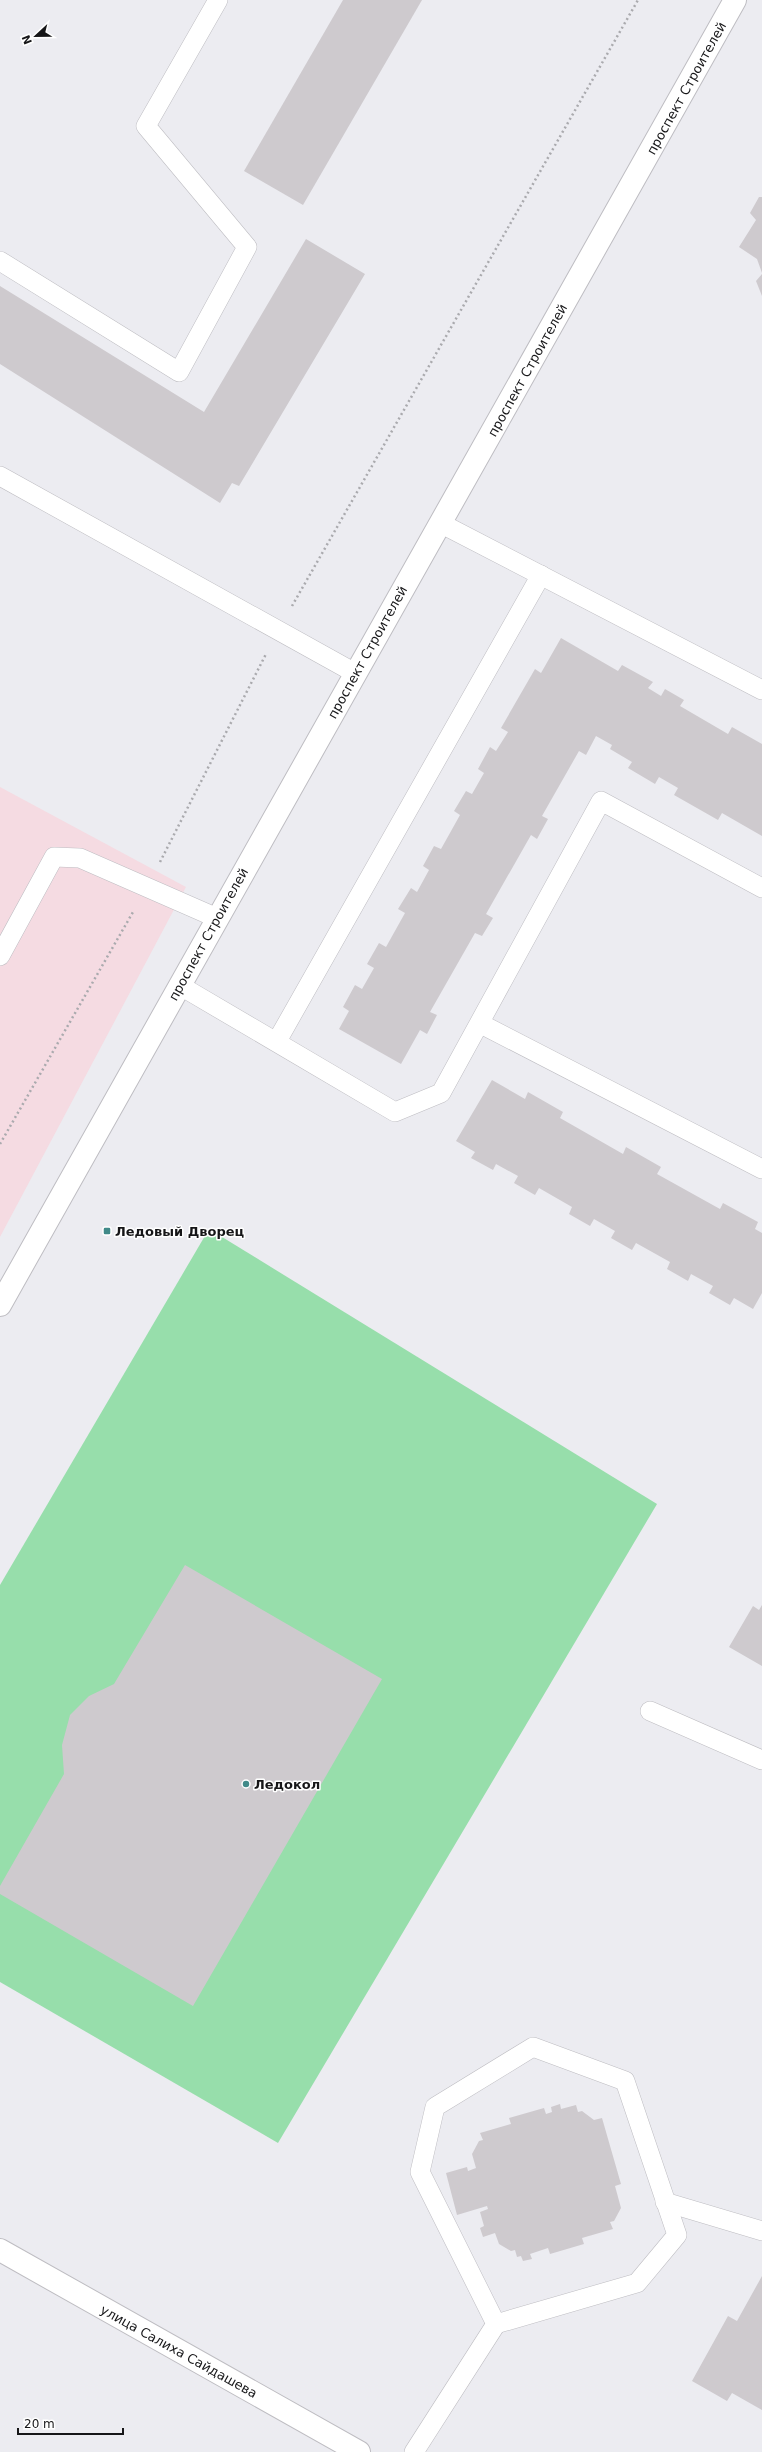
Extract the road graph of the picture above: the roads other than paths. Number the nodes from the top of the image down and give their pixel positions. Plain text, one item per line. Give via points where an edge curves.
1 (218, 0) edge
2 (735, 0) edge
3 (0, 261) edge
4 (0, 476) edge
5 (440, 523) junction
6 (541, 575) junction
7 (355, 673) junction
8 (762, 690) edge
9 (762, 888) edge
10 (217, 918) junction
11 (0, 956) edge
12 (180, 985) junction
13 (481, 1024) junction
14 (277, 1041) junction
15 (762, 1169) edge
16 (0, 1305) edge
17 (650, 1711) dead end
18 (762, 1760) edge
19 (665, 2202) junction
20 (762, 2231) edge
21 (0, 2250) edge
22 (496, 2324) junction
23 (359, 2452) edge
24 (414, 2452) edge

1 - 3 lane via 146,126 247,247 179,372
2 - 5 street, проспект Строителей
4 - 7 lane
5 - 6 lane
5 - 7 street, проспект Строителей
6 - 8 lane
6 - 14 lane
7 - 10 street, проспект Строителей
9 - 13 lane via 602,801
10 - 11 lane via 80,858 54,857
10 - 12 street, проспект Строителей
12 - 14 lane
12 - 16 street, проспект Строителей
13 - 14 lane via 441,1093 395,1112
13 - 15 lane
17 - 18 lane
19 - 20 lane
19 - 22 lane via 677,2235 637,2283
19 - 22 lane via 625,2081 533,2047 435,2107 420,2172
21 - 23 street, улица Салиха Сайдашева
22 - 24 lane

